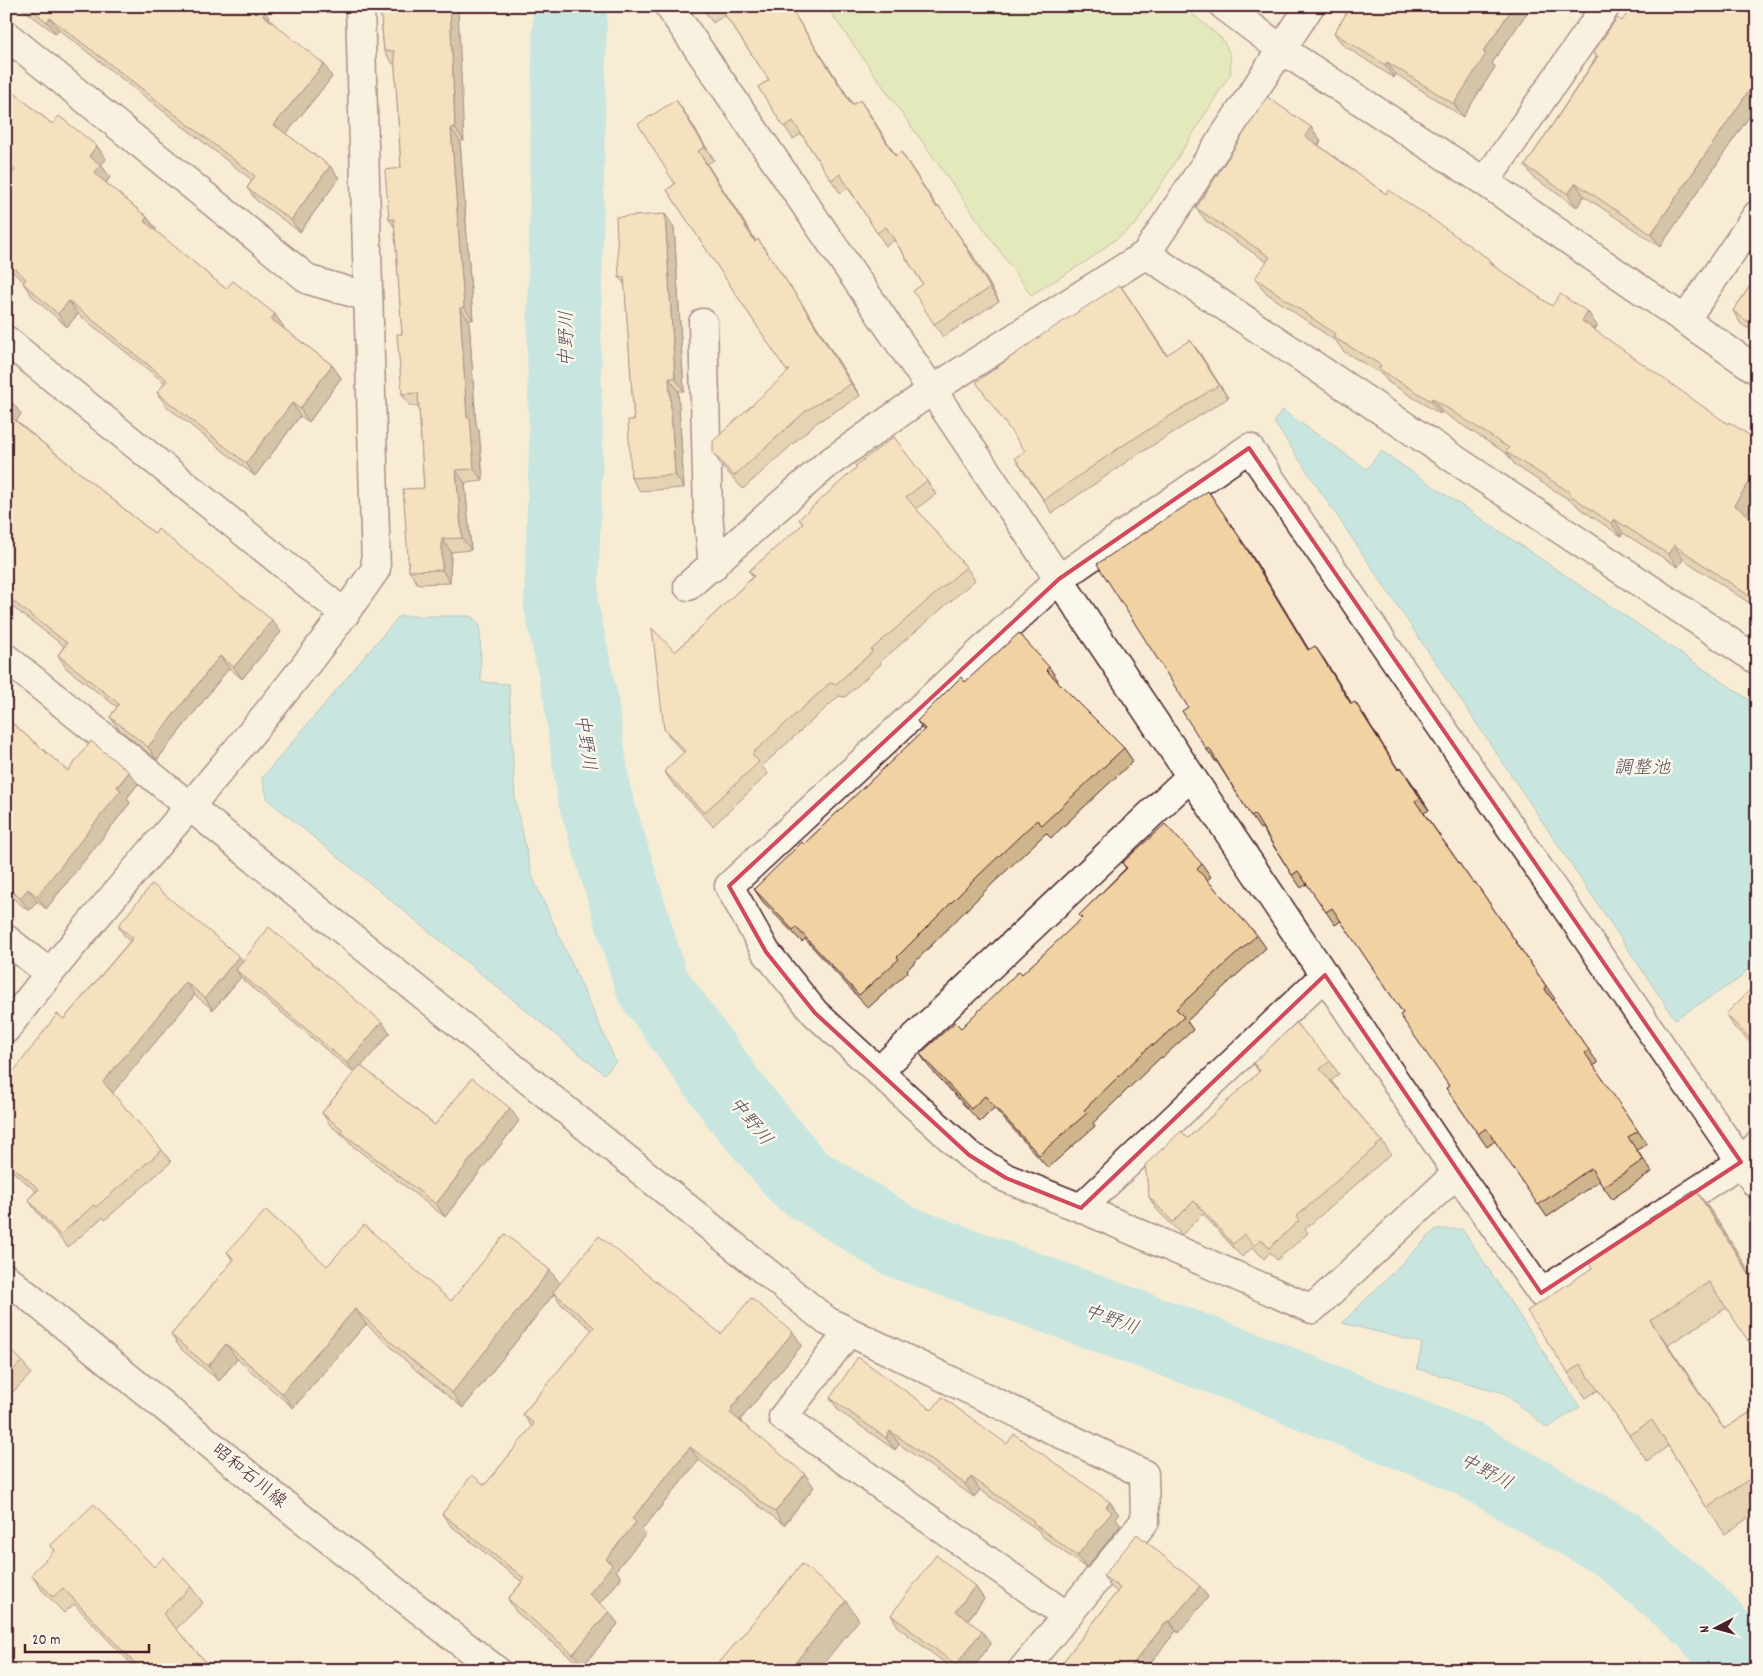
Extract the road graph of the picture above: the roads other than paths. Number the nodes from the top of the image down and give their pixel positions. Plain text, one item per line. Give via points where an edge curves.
1 (360, 6) edge
2 (669, 6) edge
3 (1224, 6) edge
4 (1310, 6) edge
5 (1606, 6) edge
6 (6, 35) edge
7 (1281, 49) junction
8 (1485, 182) junction
9 (1757, 215) edge
10 (1146, 254) junction
11 (368, 297) junction
12 (1685, 320) junction
13 (703, 323) dead end
14 (6, 340) edge
15 (1757, 370) edge
16 (932, 390) junction
17 (713, 567) junction
18 (1060, 579) junction
19 (688, 586) dead end
20 (345, 614) junction
21 (6, 658) edge
22 (1757, 660) edge
23 (1190, 776) junction
24 (191, 807) junction
25 (6, 939) edge
26 (49, 974) junction
27 (1325, 975) junction
28 (6, 1029) edge
29 (879, 1071) junction
30 (1749, 1154) edge
31 (1457, 1173) junction
32 (1757, 1185) edge
33 (1080, 1208) junction
34 (6, 1278) edge
35 (848, 1333) junction
36 (1067, 1616) junction
37 (496, 1670) edge
38 (1022, 1670) edge

1 - 11 street
2 - 16 street
3 - 7 street
4 - 7 street
5 - 8 street
6 - 11 street via 309,280
7 - 8 street
7 - 10 street
8 - 12 street
9 - 12 street
10 - 16 street
10 - 22 street
11 - 20 street via 376,569
12 - 15 street
13 - 17 street via 708,512
14 - 20 street
16 - 17 street via 826,465
16 - 18 street
17 - 19 street
18 - 23 street
18 - 29 street via 729,886 766,952 815,1013
18 - 30 street via 1249,448
20 - 24 street
21 - 24 street
23 - 27 street
23 - 29 street
24 - 26 street
24 - 35 street via 827,1321
25 - 26 street
26 - 28 street
27 - 31 street
27 - 33 street
29 - 33 street via 969,1155 1006,1178
30 - 31 street via 1541,1293
30 - 32 street
31 - 33 street via 1312,1309
34 - 37 street, 昭和石川線
35 - 36 street via 783,1417
35 - 36 street via 1144,1474 1145,1521
36 - 38 street

